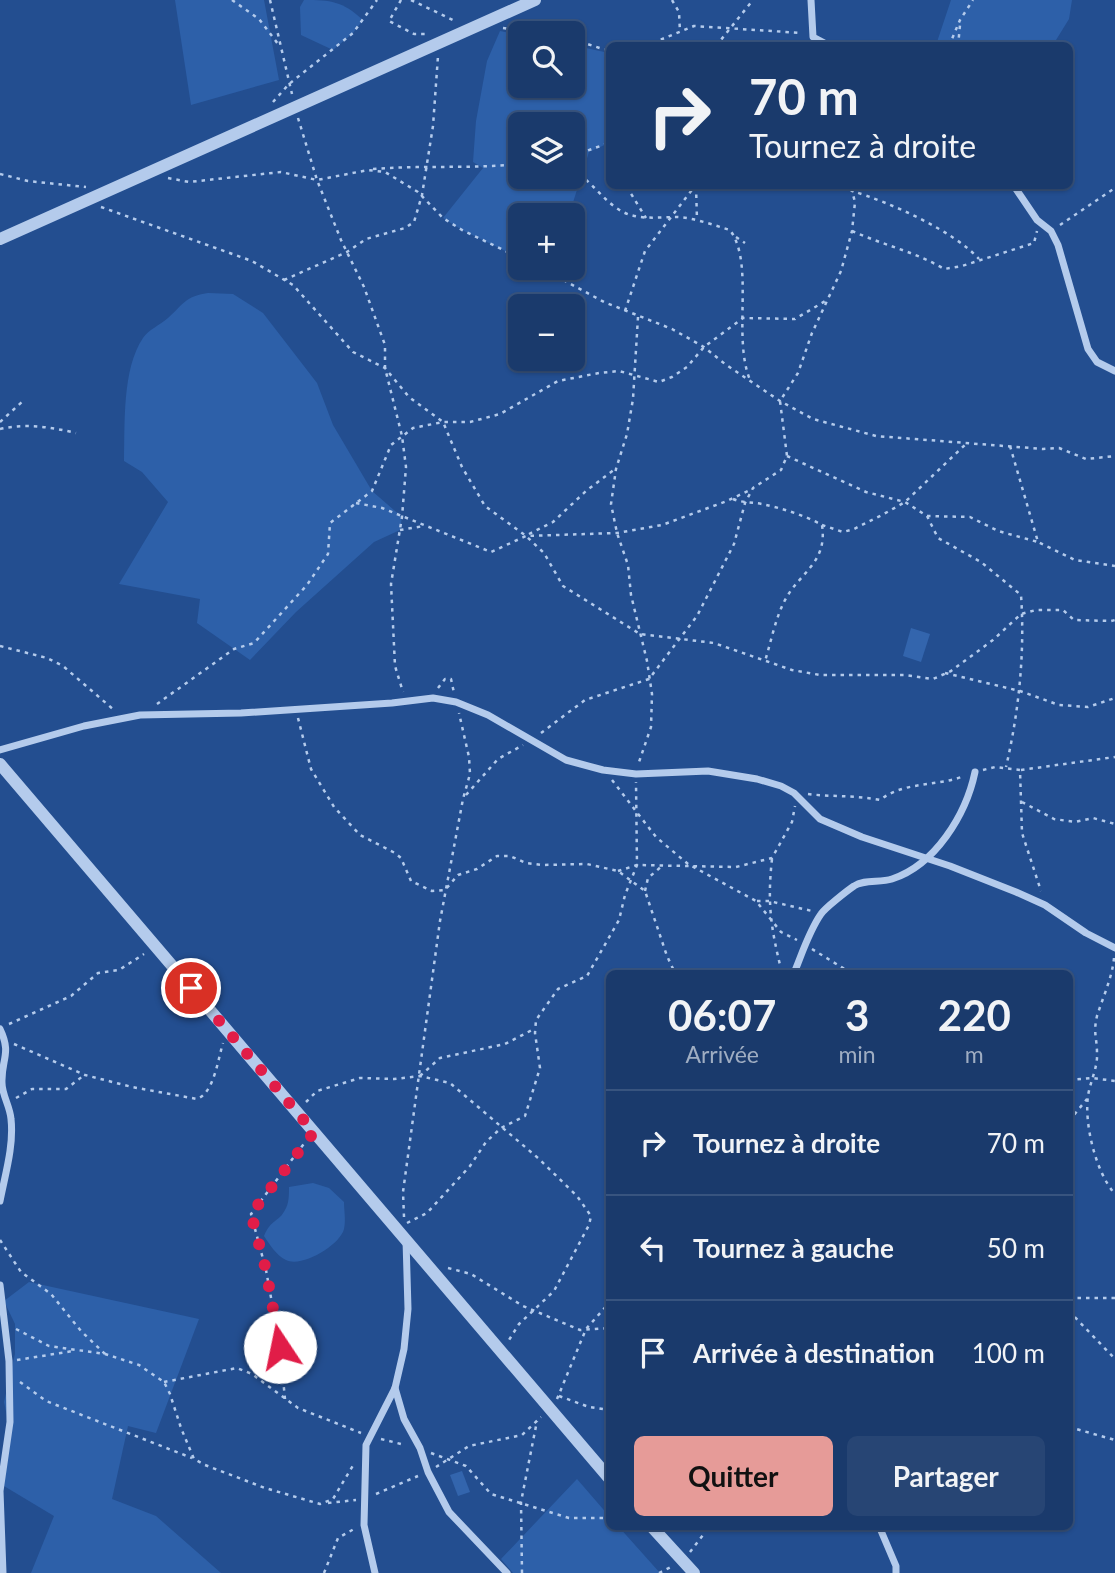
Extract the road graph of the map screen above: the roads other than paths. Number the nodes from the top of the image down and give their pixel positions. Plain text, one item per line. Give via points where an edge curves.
1 (535, 0) edge
2 (811, 0) edge
3 (822, 42) edge
4 (1016, 189) edge
5 (0, 239) edge
6 (1115, 371) edge
7 (0, 750) edge
8 (0, 764) edge
9 (975, 772) road end
10 (927, 858) junction
11 (1115, 948) edge
12 (795, 970) edge
13 (0, 1030) edge
14 (0, 1201) edge
15 (406, 1239) junction
16 (0, 1285) edge
17 (395, 1388) junction
18 (606, 1474) edge
19 (655, 1530) edge
20 (881, 1530) edge
21 (3, 1573) edge
22 (375, 1573) edge
23 (506, 1573) edge
24 (694, 1573) edge
25 (896, 1573) edge

1 - 5 street via 433,39
2 - 3 street via 813,37
4 - 6 street via 1058,245 1088,349 1097,362
7 - 10 street via 140,715 430,699 456,702 566,760 603,770 636,774 708,771 757,779 794,793 820,819
8 - 15 street
9 - 10 street via 956,819
10 - 11 street via 1045,905
10 - 12 street via 891,880 856,884 822,912
13 - 14 street via 7,1050 2,1090 12,1132
15 - 17 street via 408,1309
15 - 18 street
16 - 21 street via 10,1422 0,1491
17 - 22 street via 366,1445 364,1525
17 - 23 street via 404,1419 449,1512
19 - 24 street
20 - 25 street

